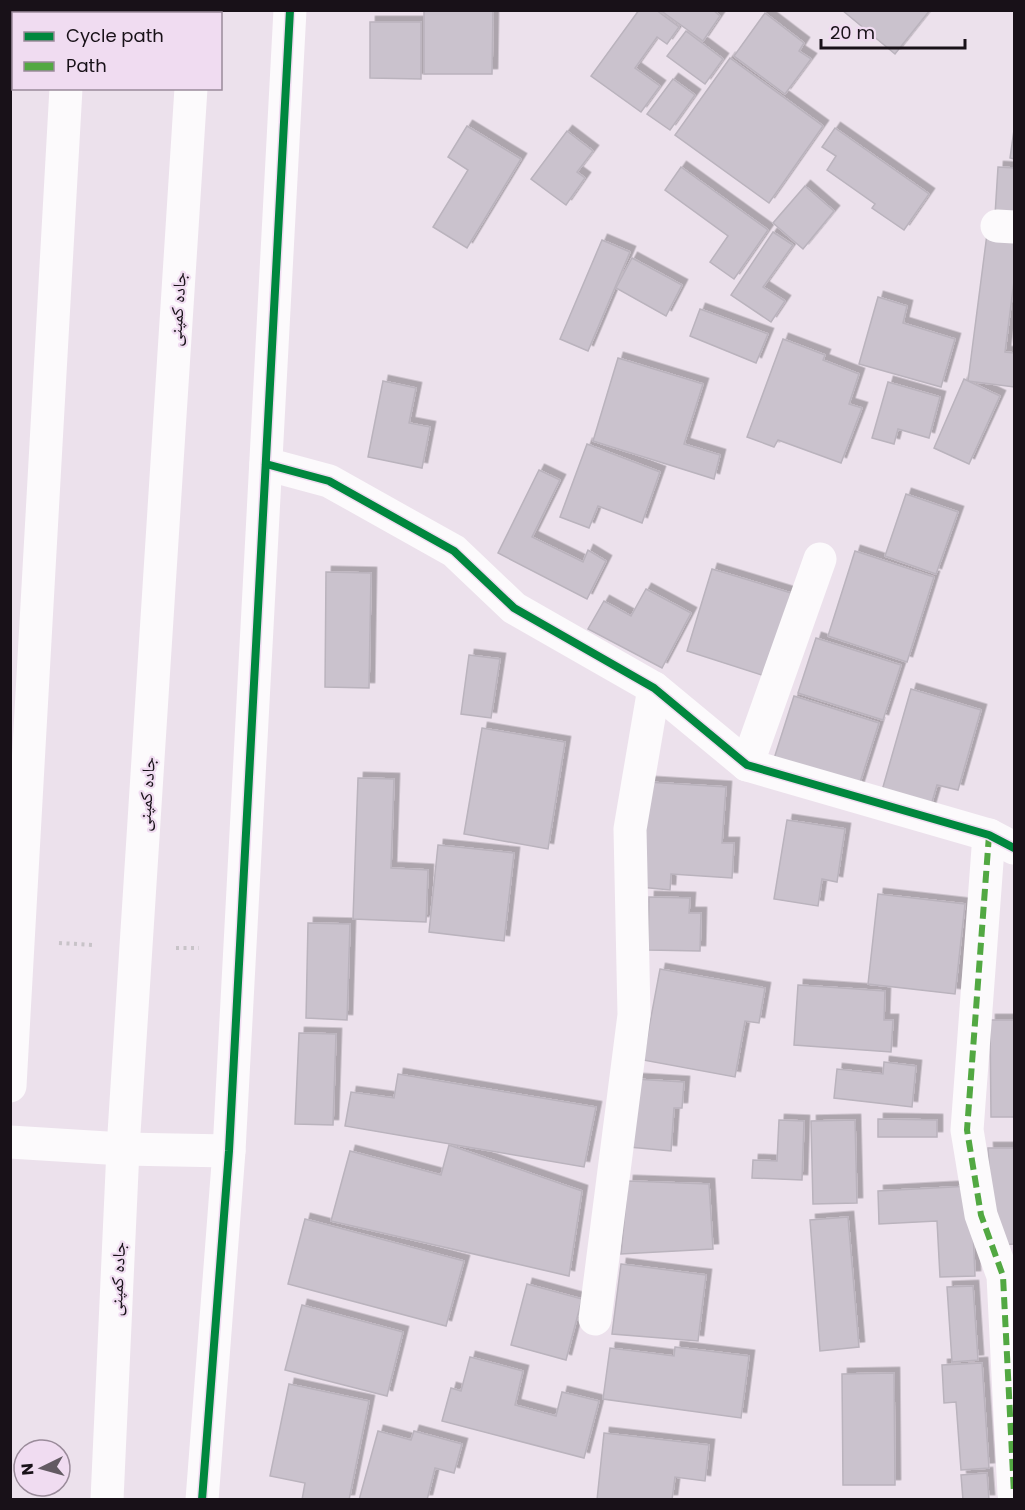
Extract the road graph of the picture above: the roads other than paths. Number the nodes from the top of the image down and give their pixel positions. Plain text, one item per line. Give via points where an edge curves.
1 (290, 10) edge
2 (66, 90) edge
3 (190, 90) edge
4 (266, 464) junction
5 (820, 559) dead end
6 (654, 688) junction
7 (747, 765) junction
8 (1002, 842) edge
9 (10, 1086) edge
10 (10, 1142) edge
11 (123, 1149) junction
12 (229, 1151) junction
13 (595, 1319) dead end
14 (1014, 1494) edge
15 (107, 1500) edge
16 (202, 1500) edge

1 - 4 main road
2 - 9 main road
3 - 11 main road, جاده کمپنی
4 - 6 main road via 329,482 454,551 514,608
4 - 12 main road
5 - 7 main road
6 - 7 main road
6 - 13 main road via 630,829 634,1014
7 - 8 main road
8 - 14 main road via 967,1131 981,1215 1003,1276
10 - 11 main road
11 - 12 main road
11 - 15 main road, جاده کمپنی
12 - 16 main road

